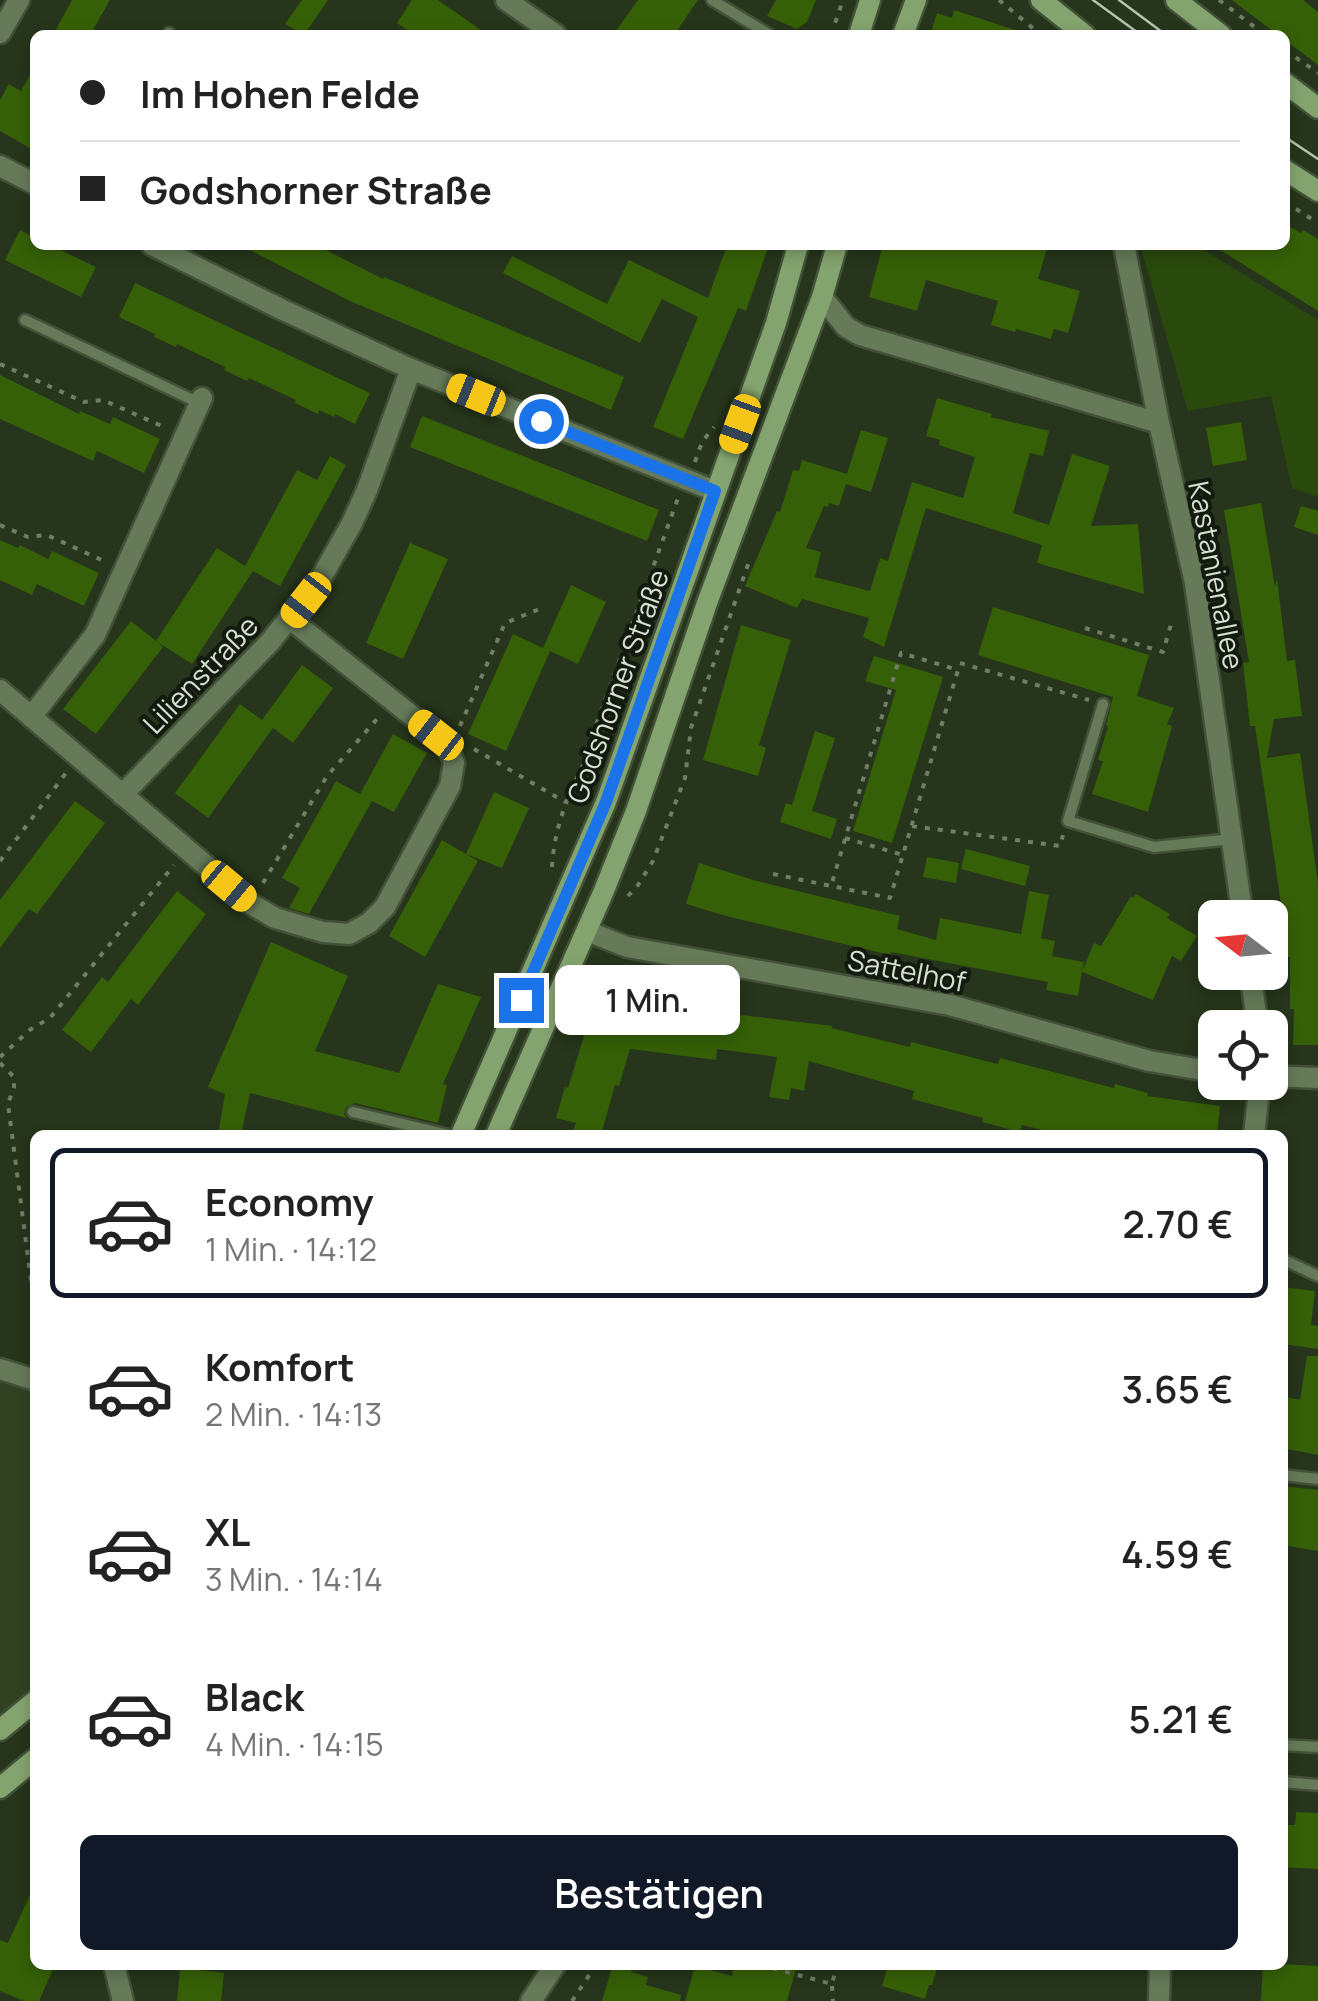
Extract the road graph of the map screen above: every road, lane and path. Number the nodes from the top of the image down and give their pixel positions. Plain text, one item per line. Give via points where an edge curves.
1 (19, 0) edge
2 (506, 0) edge
3 (712, 0) edge
4 (844, 0) edge
5 (870, 0) edge
6 (916, 0) edge
7 (999, 0) edge
8 (1042, 0) edge
9 (1176, 0) edge
10 (1219, 0) edge
11 (549, 30) edge
12 (762, 30) edge
13 (833, 30) edge
14 (861, 30) edge
15 (905, 30) edge
16 (1035, 30) edge
17 (1078, 30) edge
18 (1215, 30) edge
19 (1258, 30) edge
20 (0, 33) edge
21 (1290, 53) edge
22 (1318, 73) edge
23 (1290, 87) edge
24 (1318, 108) edge
25 (0, 166) edge
26 (1290, 173) edge
27 (30, 181) edge
28 (1318, 191) edge
29 (1290, 205) edge
30 (1318, 223) edge
31 (162, 250) edge
32 (797, 250) edge
33 (836, 250) edge
34 (1125, 250) edge
35 (822, 297) junction
36 (25, 320) dead end
37 (0, 364) edge
38 (410, 368) junction
39 (201, 400) joint
40 (1159, 423) junction
41 (184, 436) junction
42 (688, 480) junction
43 (715, 491) junction
44 (0, 525) edge
45 (124, 570) junction
46 (542, 608) dead end
47 (290, 619) junction
48 (1172, 621) dead end
49 (1085, 628) dead end
50 (960, 663) dead end
51 (0, 690) edge
52 (392, 702) junction
53 (1103, 704) joint
54 (32, 717) junction
55 (449, 749) junction
56 (476, 750) dead end
57 (78, 757) junction
58 (578, 775) dead end
59 (122, 796) junction
60 (565, 802) dead end
61 (1068, 820) junction
62 (911, 826) junction
63 (845, 838) junction
64 (1233, 839) junction
65 (186, 850) junction
66 (903, 855) junction
67 (0, 861) edge
68 (773, 874) dead end
69 (831, 886) junction
70 (1241, 900) edge
71 (251, 904) junction
72 (586, 931) junction
73 (0, 1060) edge
74 (1198, 1069) edge
75 (1288, 1077) edge
76 (1318, 1078) edge
77 (1258, 1100) edge
78 (352, 1112) dead end
79 (428, 1130) edge
80 (463, 1130) edge
81 (498, 1130) edge
82 (1255, 1130) edge
83 (1288, 1262) edge
84 (30, 1273) edge
85 (1318, 1276) edge
86 (0, 1369) edge
87 (30, 1378) edge
88 (1288, 1476) edge
89 (1318, 1479) edge
90 (30, 1705) edge
91 (0, 1730) edge
92 (1288, 1745) edge
93 (1318, 1747) edge
94 (30, 1762) edge
95 (1288, 1782) edge
96 (1318, 1785) edge
97 (0, 1788) edge
98 (115, 1970) edge
99 (552, 1970) edge
100 (593, 1970) edge
101 (779, 1970) edge
102 (836, 1970) edge
103 (1160, 1970) edge
104 (832, 1984) junction
105 (123, 2001) edge
106 (531, 2001) edge
107 (572, 2001) edge
108 (832, 2001) edge
109 (1159, 2001) edge

1 - 20 street
2 - 11 street
3 - 12 lane
4 - 13 path
5 - 14 main road
6 - 15 main road
7 - 16 path
8 - 17 main road
9 - 18 main road
10 - 19 path
21 - 22 path
23 - 24 main road
25 - 27 street
26 - 28 main road
29 - 30 path
31 - 38 street
32 - 43 main road, Godshorner Straße
33 - 35 main road, Godshorner Straße
34 - 40 street, Kastanienallee
35 - 40 street via 860,335
35 - 72 main road, Godshorner Straße
36 - 39 lane
37 - 41 path
38 - 42 street
38 - 47 street, Lilienstraße via 352,523
39 - 41 street
40 - 64 street, Kastanienallee via 1195,582
41 - 45 street
42 - 43 street
42 - 58 path
43 - 80 main road, Godshorner Straße via 606,802
44 - 45 path via 28,537 48,535
45 - 54 street via 95,635
46 - 55 path via 504,623
47 - 52 street
47 - 59 street, Lilienstraße
48 - 49 path via 1162,652
50 - 53 path
51 - 54 street
52 - 55 street
52 - 71 path via 327,776
53 - 61 lane
54 - 57 street
55 - 71 street via 450,786 386,907 369,924 348,934 322,932
56 - 60 path
57 - 59 street
57 - 67 path
59 - 65 street
61 - 62 path via 1060,846
61 - 64 lane via 1154,847
62 - 63 path via 958,670 901,653
62 - 66 path
63 - 66 path
63 - 69 path
64 - 70 street, Kastanienallee
65 - 71 street
65 - 73 path via 50,1018
66 - 69 path via 890,898
68 - 69 path
72 - 74 street, Sattelhof via 627,946 950,1004 1149,1062
72 - 81 main road, Godshorner Straße
73 - 84 path via 14,1077 8,1104
75 - 76 street
77 - 82 street
78 - 79 lane
83 - 85 lane
86 - 87 street
88 - 89 lane
90 - 91 main road
92 - 93 lane
94 - 97 main road
95 - 96 lane
98 - 105 street
99 - 106 street
100 - 107 path
101 - 104 path
102 - 104 path
103 - 109 street
104 - 108 path

